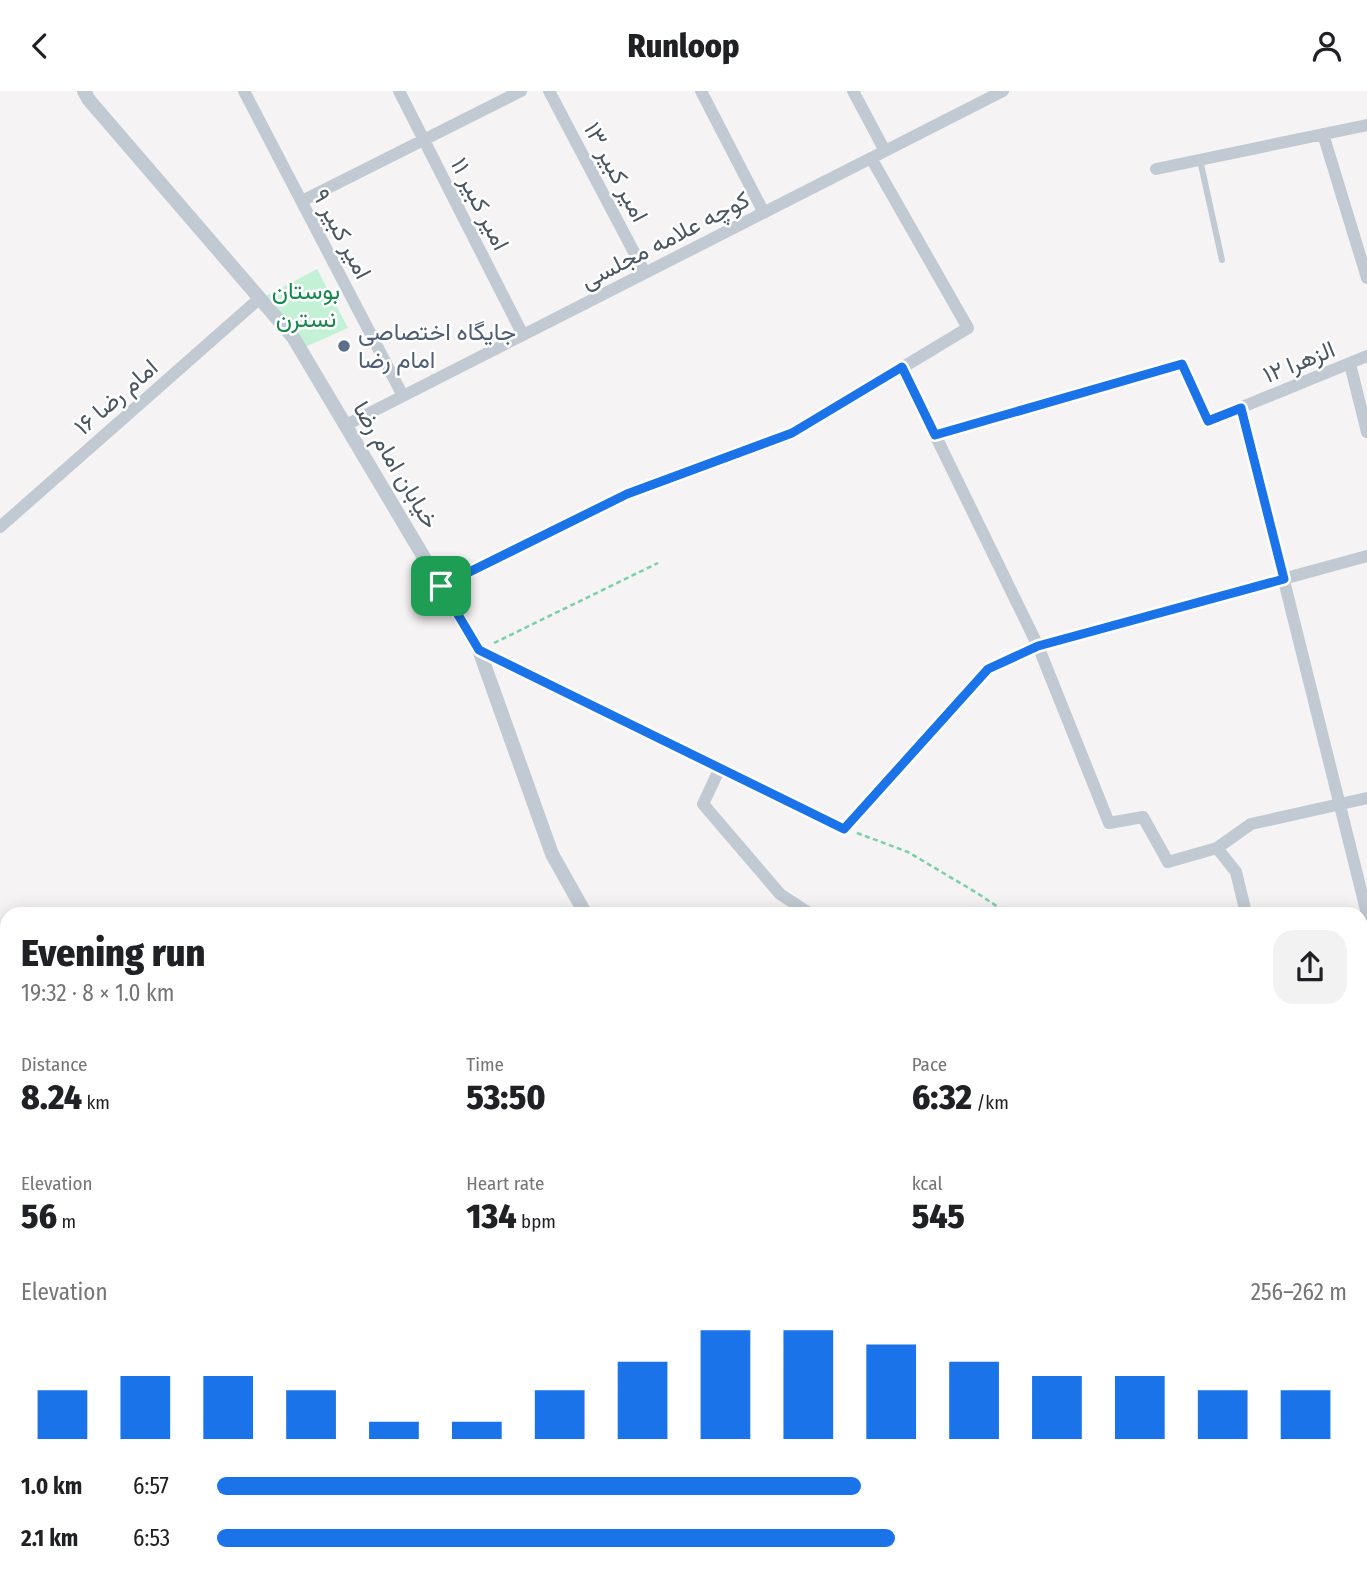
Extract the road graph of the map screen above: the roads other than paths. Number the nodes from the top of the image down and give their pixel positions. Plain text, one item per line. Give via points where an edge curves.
1 (84, 91) edge
2 (244, 91) edge
3 (399, 91) edge
4 (521, 91) edge
5 (550, 91) edge
6 (701, 91) edge
7 (853, 91) edge
8 (1002, 91) edge
9 (1367, 125) edge
10 (1323, 134) junction
11 (424, 140) junction
12 (885, 151) junction
13 (871, 158) junction
14 (1200, 160) junction
15 (1156, 169) dead end
16 (302, 201) junction
17 (764, 213) junction
18 (1222, 260) dead end
19 (645, 273) junction
20 (1367, 278) edge
21 (260, 298) junction
22 (523, 335) junction
23 (1367, 356) edge
24 (1350, 364) junction
25 (902, 367) junction
26 (404, 396) junction
27 (1241, 408) junction
28 (346, 425) junction
29 (1367, 432) edge
30 (935, 435) junction
31 (0, 527) edge
32 (1367, 556) edge
33 (1284, 579) junction
34 (441, 586) junction
35 (1038, 646) junction
36 (479, 650) junction
37 (720, 768) junction
38 (1367, 797) edge
39 (1340, 804) junction
40 (1217, 848) junction
41 (582, 907) edge
42 (800, 907) edge
43 (1245, 907) edge
44 (1366, 907) edge

1 - 21 street, خیابان امام رضا
2 - 16 street, امیر کبیر ۹
3 - 11 street, امیر کبیر ۱۱
4 - 11 street
5 - 19 street, امیر کبیر ۱۳
6 - 17 street
7 - 12 street
8 - 12 street, کوچه علامه مجلسی
9 - 10 street
10 - 14 street
10 - 20 street
11 - 16 street
11 - 22 street, امیر کبیر ۱۱
12 - 13 street, کوچه علامه مجلسی
13 - 17 street, کوچه علامه مجلسی
13 - 25 street via 968,328
14 - 15 street
14 - 18 lane
16 - 26 street, امیر کبیر ۹
17 - 19 street, کوچه علامه مجلسی
19 - 22 street, کوچه علامه مجلسی
21 - 28 street, خیابان امام رضا via 293,337
21 - 31 street, امام رضا ۱۶
22 - 26 street, کوچه علامه مجلسی
23 - 24 street, الزهرا ۱۲
24 - 27 street, الزهرا ۱۲
24 - 29 street
25 - 30 street
25 - 34 street via 792,433 627,494
26 - 28 street, کوچه علامه مجلسی
27 - 30 street, الزهرا ۱۲ via 1208,421 1182,364
27 - 33 street
28 - 34 street, خیابان امام رضا
30 - 35 street
32 - 33 street
33 - 35 street
33 - 39 street
34 - 36 street, خیابان امام رضا
35 - 37 street via 988,669 844,829
35 - 40 street via 1109,823 1143,817 1168,862
36 - 37 street
36 - 41 street, خیابان امام رضا via 552,854
37 - 42 street via 703,803 779,894
38 - 39 street
39 - 40 street via 1251,824
39 - 44 street
40 - 43 street via 1236,872

